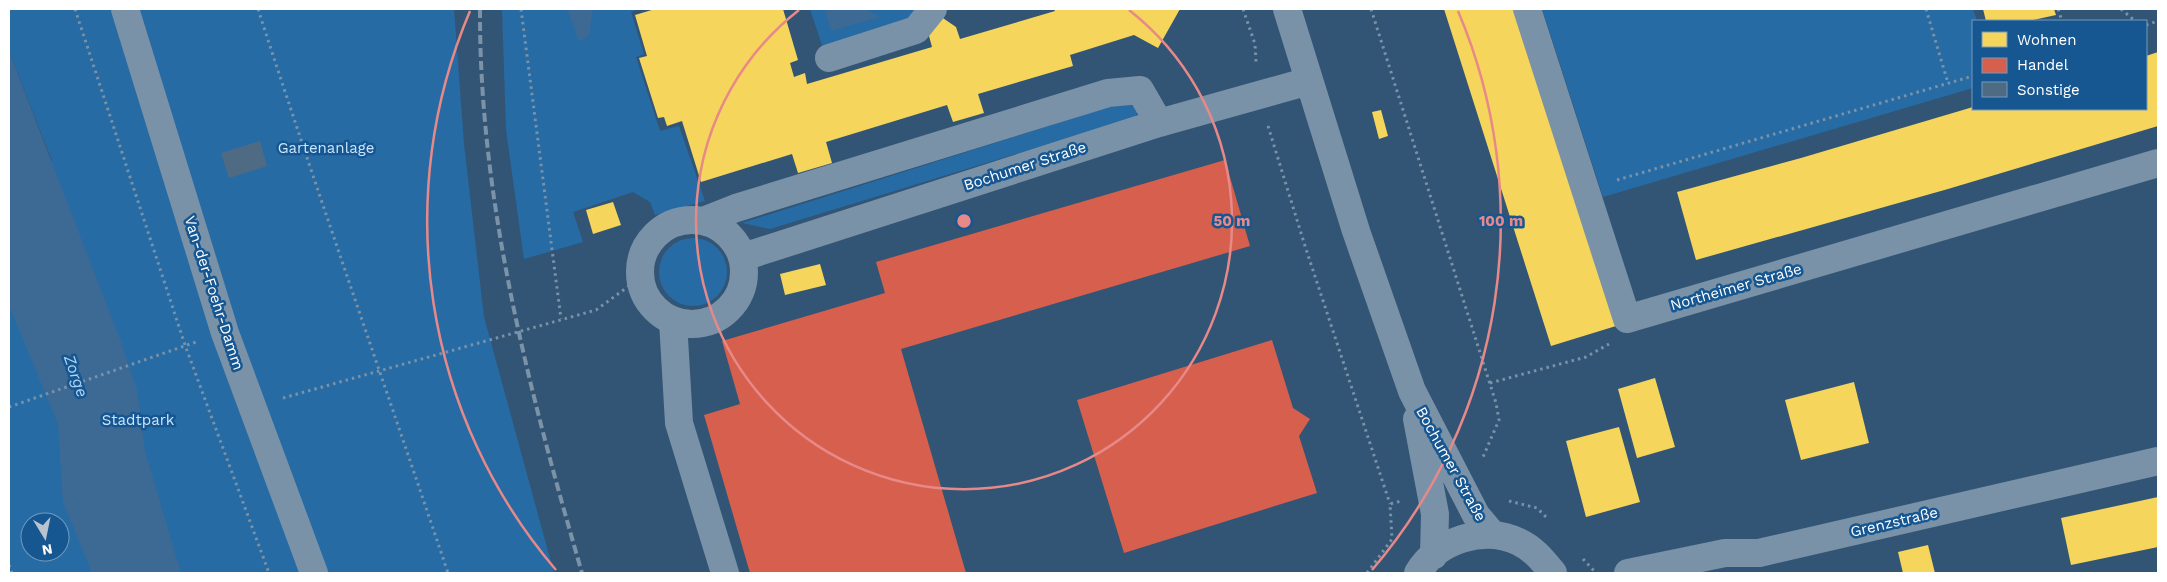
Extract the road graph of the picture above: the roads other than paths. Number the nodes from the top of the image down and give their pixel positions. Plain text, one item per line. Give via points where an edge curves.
1 (124, 9) edge
2 (933, 9) edge
3 (1287, 9) edge
4 (1527, 9) edge
5 (829, 58) dead end
6 (1309, 81) junction
7 (1159, 123) junction
8 (2158, 163) edge
9 (703, 220) junction
10 (743, 257) junction
11 (672, 320) junction
12 (1412, 391) junction
13 (2158, 461) edge
14 (1493, 535) junction
15 (1426, 564) edge
16 (314, 573) edge
17 (725, 573) edge
18 (1553, 573) edge
19 (1628, 573) edge

1 - 16 street, Van-der-Foehr-Damm via 225,333
2 - 5 street via 916,30
3 - 6 street, Bochumer Straße
4 - 8 street, Northeimer Straße via 1627,319
6 - 7 street, Bochumer Straße
6 - 12 street, Bochumer Straße via 1356,231
7 - 9 street via 1140,90 1108,93
7 - 10 street, Bochumer Straße
9 - 10 street via 734,240
9 - 11 street via 680,221 663,228 647,245 640,262 645,296 656,311
10 - 11 street via 745,274 740,292 728,311 712,320 690,325
11 - 17 street via 679,423
12 - 14 street, Bochumer Straße via 1476,515
12 - 15 street, Bochumer Straße via 1435,514
13 - 19 street, Grenzstraße via 1759,553 1725,553
14 - 15 street via 1467,536 1443,547
14 - 18 street via 1519,542 1541,557

